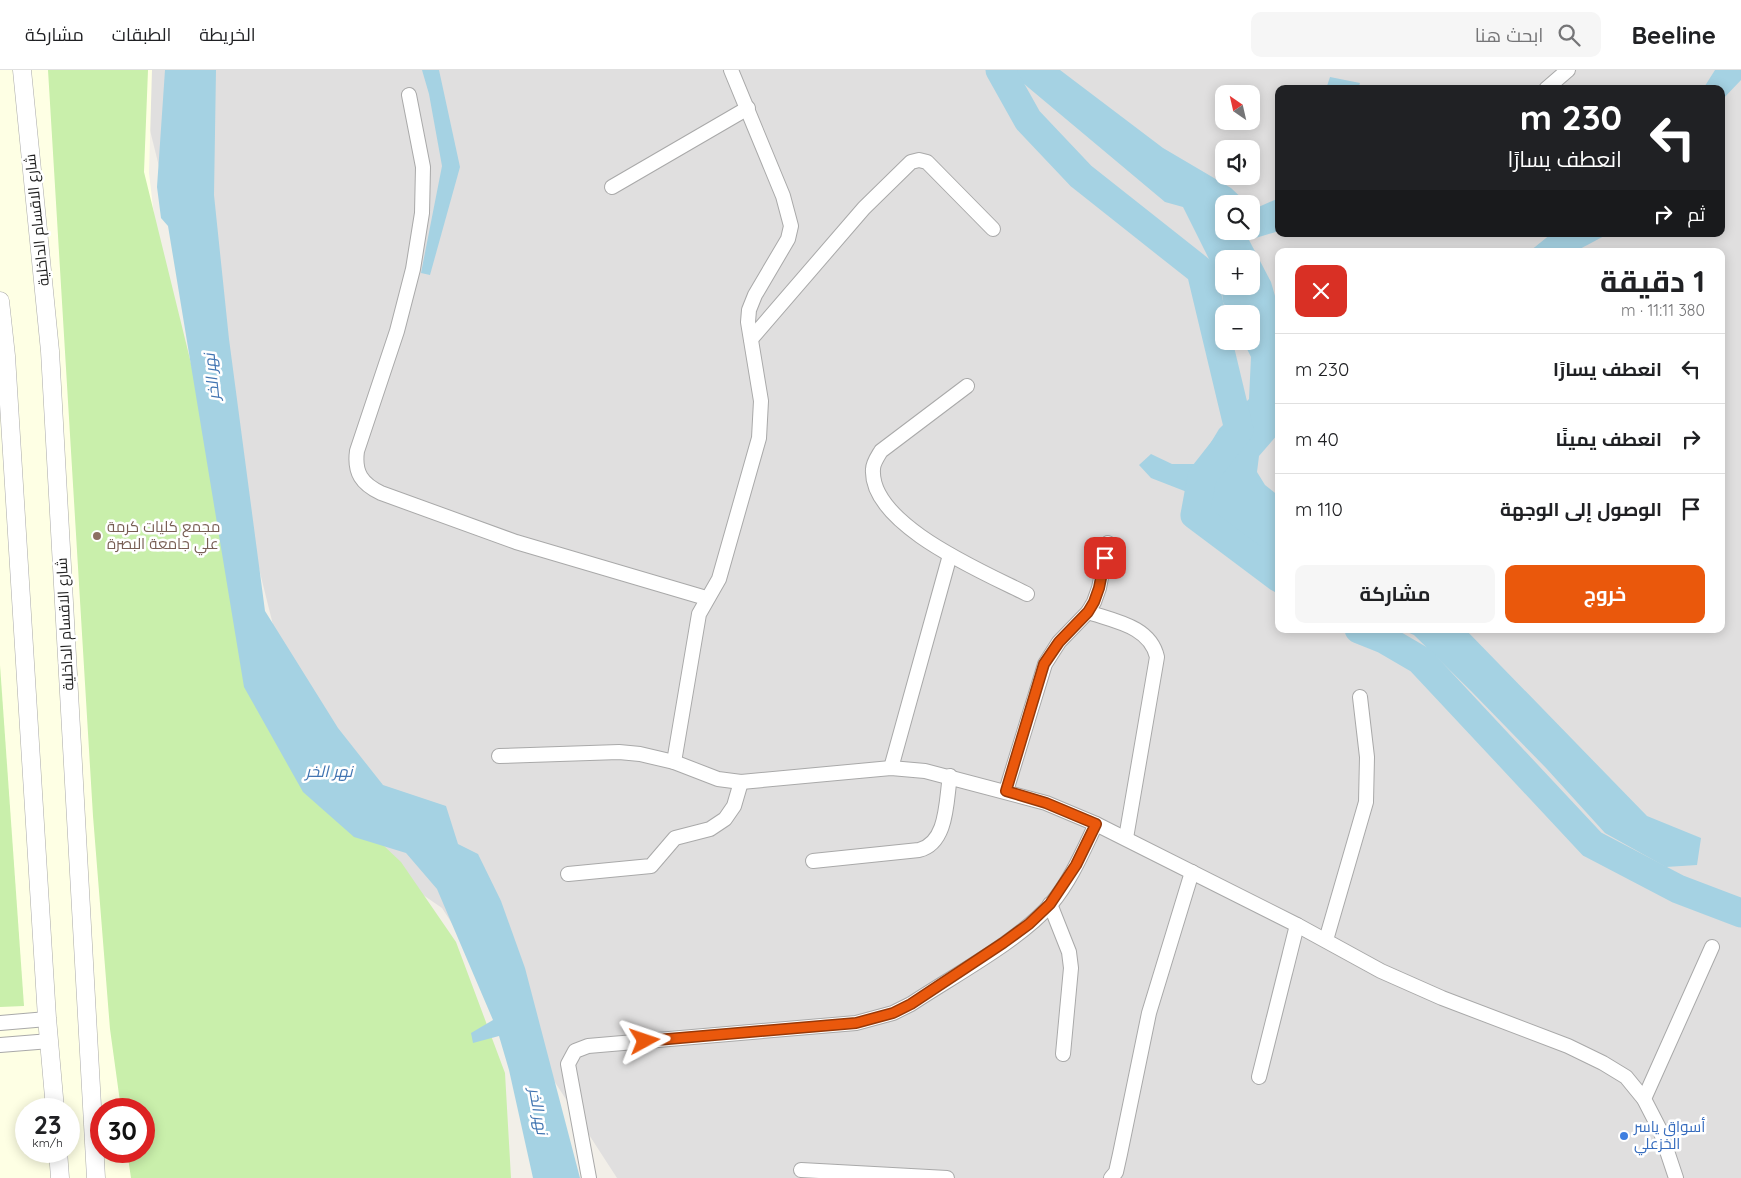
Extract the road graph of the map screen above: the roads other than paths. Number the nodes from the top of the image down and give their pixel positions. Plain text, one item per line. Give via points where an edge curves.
1 (22, 70) edge
2 (731, 70) edge
3 (1568, 70) edge
4 (1551, 85) edge
5 (409, 95) dead end
6 (748, 108) junction
7 (612, 187) dead end
8 (993, 229) dead end
9 (0, 301) edge
10 (750, 338) junction
11 (967, 386) dead end
12 (1108, 543) dead end
13 (950, 556) junction
14 (1027, 594) dead end
15 (706, 598) junction
16 (1088, 612) junction
17 (1360, 697) dead end
18 (499, 756) dead end
19 (674, 762) junction
20 (891, 768) junction
21 (950, 776) junction
22 (741, 782) junction
23 (1006, 791) junction
24 (1096, 824) junction
25 (1126, 838) junction
26 (813, 861) dead end
27 (1192, 872) junction
28 (568, 874) dead end
29 (1050, 904) junction
30 (1297, 925) junction
31 (1326, 940) junction
32 (1712, 947) dead end
33 (48, 1019) junction
34 (0, 1023) edge
35 (50, 1041) junction
36 (0, 1045) edge
37 (1063, 1054) dead end
38 (1259, 1077) dead end
39 (54, 1098) edge
40 (1644, 1099) junction
41 (59, 1163) edge
42 (801, 1170) dead end
43 (60, 1178) edge
44 (96, 1178) edge
45 (589, 1178) edge
46 (946, 1178) edge
47 (1111, 1178) edge
48 (1676, 1178) edge

1 - 44 street, شارع الاقسام الداخلية via 50,351
2 - 6 street
3 - 4 street
5 - 15 street via 424,167 422,213 413,269 397,331 357,451 355,465 360,478 369,488 516,542
6 - 7 street
6 - 10 street via 786,203 791,226 788,239 749,310
8 - 10 street via 927,162 911,162 864,208
9 - 33 street
10 - 15 street via 761,401 759,438 719,579
11 - 13 street via 895,438 881,451 873,467 875,484 894,513
12 - 16 street via 1099,588
13 - 14 street
13 - 20 street
15 - 19 street via 696,626
16 - 23 street via 1059,642 1044,664
16 - 25 street via 1148,636 1157,657
17 - 31 street via 1367,757 1366,802
18 - 19 street via 619,752
19 - 22 street via 718,779
20 - 21 street
20 - 22 street
21 - 23 street
21 - 26 street via 940,832 930,846 919,850
22 - 28 street via 734,806 725,819 710,828 675,838 651,866
23 - 24 street via 1046,803
24 - 25 street
24 - 29 street via 1072,872
25 - 27 street
27 - 30 street
27 - 47 street via 1149,1013 1116,1172
29 - 37 street via 1069,952 1071,968
29 - 45 street via 1003,943 911,1004 874,1019 574,1051 568,1064
30 - 31 street
30 - 38 street
31 - 40 street via 1381,971 1603,1063 1626,1077
32 - 40 street
33 - 34 street
33 - 35 street
35 - 36 street
35 - 39 street
40 - 48 street via 1660,1130
41 - 43 street
42 - 46 street

